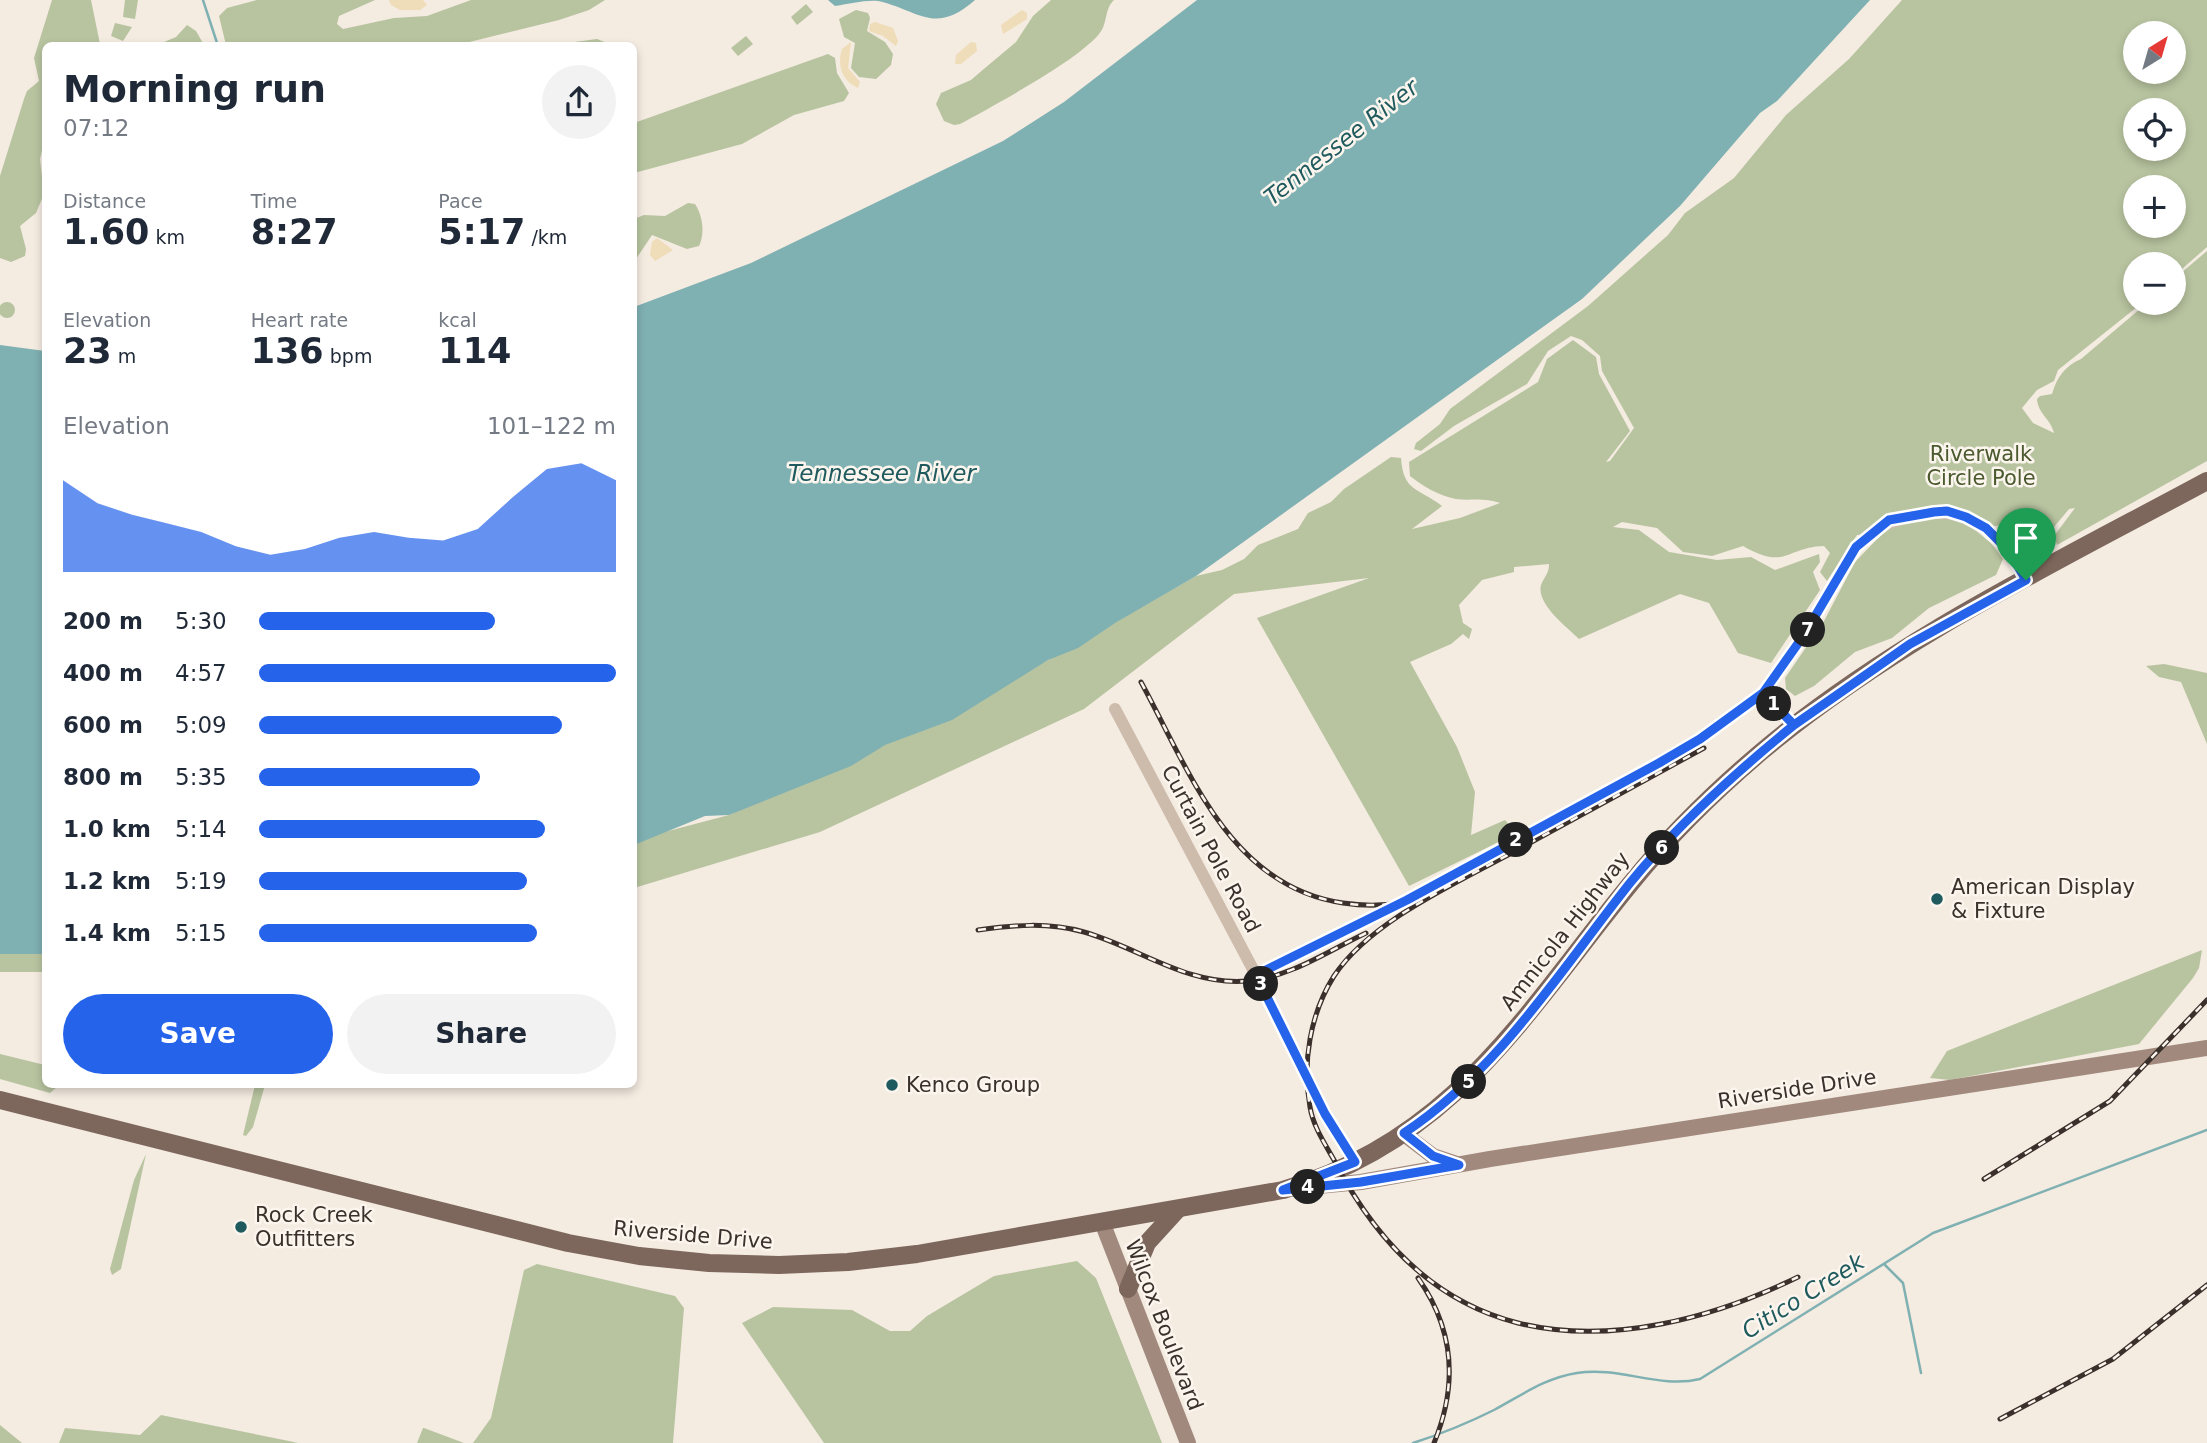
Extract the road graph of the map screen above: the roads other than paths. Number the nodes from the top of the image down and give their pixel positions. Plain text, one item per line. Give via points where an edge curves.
1 (2207, 481) edge
2 (2026, 580) junction
3 (1763, 693) junction
4 (1115, 709) dead end
5 (1794, 725) junction
6 (1256, 975) junction
7 (2207, 1048) edge
8 (0, 1100) edge
9 (1404, 1133) junction
10 (1385, 1144) joint
11 (1355, 1162) junction
12 (1459, 1165) junction
13 (1283, 1190) junction
14 (1178, 1209) junction
15 (1102, 1222) junction
16 (1128, 1289) junction
17 (1188, 1443) edge

1 - 2 main road, Amnicola Highway
2 - 3 street via 2009,551 1986,528 1966,517 1947,511 1889,520 1856,547
2 - 5 main road, Amnicola Highway via 1910,644
3 - 5 street
3 - 6 street via 1659,763 1407,900
4 - 6 street, Curtain Pole Road
5 - 9 main road, Amnicola Highway via 1672,836 1475,1076
6 - 11 street, Curtain Pole Road via 1325,1114
7 - 12 street, Riverside Drive
8 - 15 main road, Riverside Drive via 568,1243 674,1260 744,1265 848,1262
9 - 10 main road, Amnicola Highway
9 - 12 street via 1433,1156
10 - 11 main road, Riverside Drive
11 - 13 main road, Riverside Drive
12 - 13 street, Riverside Drive
13 - 14 main road, Riverside Drive
14 - 15 main road, Riverside Drive
14 - 16 main road via 1147,1242
15 - 16 street, Wilcox Boulevard
16 - 17 street, Wilcox Boulevard

